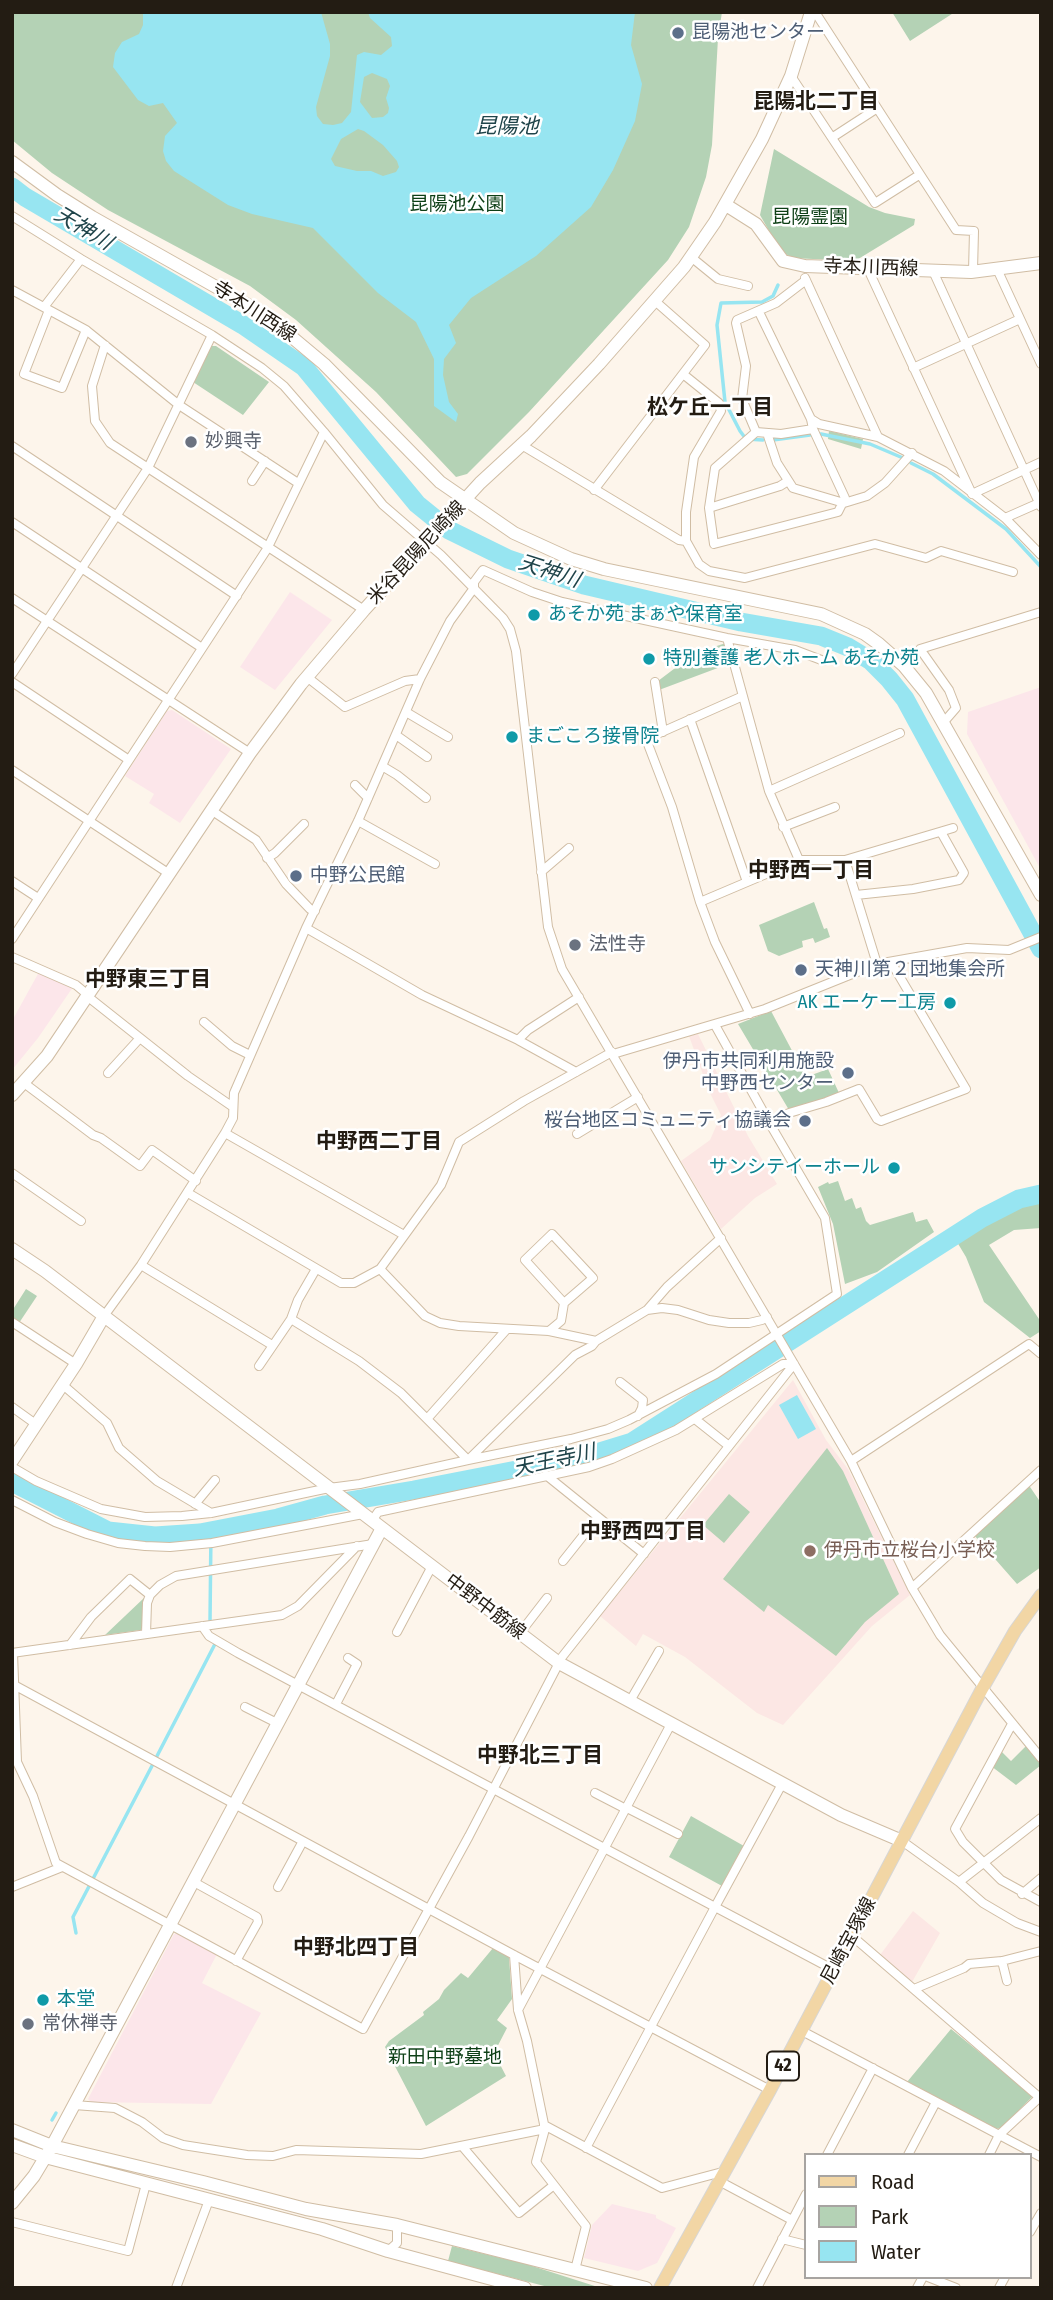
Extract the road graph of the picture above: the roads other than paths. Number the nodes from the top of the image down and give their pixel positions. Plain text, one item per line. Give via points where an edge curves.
1 (813, 12) edge
2 (791, 76) junction
3 (876, 109) junction
4 (833, 137) junction
5 (12, 162) edge
6 (919, 175) junction
7 (726, 205) junction
8 (12, 216) edge
9 (691, 257) junction
10 (80, 259) junction
11 (1041, 263) edge
12 (867, 267) junction
13 (997, 269) junction
14 (933, 271) junction
15 (973, 271) junction
16 (805, 273) junction
17 (728, 281) junction
18 (748, 286) dead end
19 (12, 290) edge
20 (726, 291) dead end
21 (655, 301) junction
22 (47, 308) junction
23 (759, 312) junction
24 (1020, 319) junction
25 (86, 330) junction
26 (212, 335) junction
27 (967, 343) junction
28 (105, 345) junction
29 (1041, 364) edge
30 (913, 368) junction
31 (683, 374) junction
32 (179, 405) junction
33 (812, 424) junction
34 (324, 432) junction
35 (756, 432) junction
36 (767, 433) junction
37 (878, 437) junction
38 (520, 444) junction
39 (12, 446) edge
40 (912, 453) junction
41 (265, 461) junction
42 (1041, 462) edge
43 (148, 468) junction
44 (1024, 470) junction
45 (252, 481) dead end
46 (788, 481) junction
47 (298, 483) junction
48 (593, 490) junction
49 (972, 494) junction
50 (466, 500) junction
51 (844, 503) junction
52 (1040, 505) edge
53 (709, 508) junction
54 (117, 516) junction
55 (1005, 518) junction
56 (12, 522) edge
57 (429, 540) junction
58 (686, 541) junction
59 (267, 549) junction
60 (1041, 555) edge
61 (81, 569) junction
62 (1007, 573) dead end
63 (474, 588) junction
64 (237, 596) junction
65 (12, 598) edge
66 (364, 610) junction
67 (1041, 611) edge
68 (47, 621) junction
69 (727, 638) junction
70 (202, 649) junction
71 (824, 661) dead end
72 (12, 674) edge
73 (307, 677) junction
74 (420, 679) junction
75 (12, 682) edge
76 (655, 682) dead end
77 (743, 696) junction
78 (169, 700) junction
79 (406, 712) junction
80 (690, 719) junction
81 (943, 723) junction
82 (663, 732) junction
83 (900, 733) dead end
84 (396, 735) junction
85 (448, 737) dead end
86 (250, 753) junction
87 (427, 757) dead end
88 (129, 760) junction
89 (382, 766) junction
90 (12, 770) edge
91 (355, 785) dead end
92 (769, 791) junction
93 (426, 798) dead end
94 (368, 799) junction
95 (835, 807) dead end
96 (211, 810) junction
97 (358, 821) junction
98 (89, 822) junction
99 (304, 824) dead end
100 (783, 827) junction
101 (953, 828) dead end
102 (941, 832) junction
103 (569, 848) dead end
104 (267, 858) junction
105 (799, 860) junction
106 (845, 860) junction
107 (435, 864) dead end
108 (541, 872) junction
109 (168, 873) junction
110 (12, 881) edge
111 (747, 882) junction
112 (856, 895) junction
113 (1041, 895) edge
114 (38, 898) junction
115 (700, 902) junction
116 (315, 911) junction
117 (306, 928) junction
118 (1041, 937) edge
119 (12, 939) edge
120 (12, 957) edge
121 (891, 962) junction
122 (877, 964) junction
123 (88, 995) junction
124 (579, 997) junction
125 (750, 1014) junction
126 (204, 1022) dead end
127 (715, 1026) junction
128 (140, 1038) junction
129 (518, 1040) junction
130 (612, 1053) junction
131 (250, 1055) junction
132 (576, 1072) junction
133 (108, 1073) dead end
134 (16, 1090) edge
135 (638, 1097) junction
136 (233, 1107) junction
137 (770, 1124) junction
138 (225, 1133) junction
139 (577, 1134) dead end
140 (12, 1173) edge
141 (196, 1181) junction
142 (188, 1193) junction
143 (82, 1221) dead end
144 (404, 1235) junction
145 (721, 1238) junction
146 (12, 1249) edge
147 (141, 1265) junction
148 (316, 1269) junction
149 (380, 1269) junction
150 (564, 1303) junction
151 (647, 1310) junction
152 (104, 1316) junction
153 (767, 1317) junction
154 (291, 1319) junction
155 (12, 1322) edge
156 (507, 1329) junction
157 (549, 1331) junction
158 (778, 1335) junction
159 (596, 1341) junction
160 (272, 1346) junction
161 (1041, 1354) edge
162 (792, 1360) junction
163 (76, 1364) junction
164 (259, 1366) dead end
165 (620, 1382) dead end
166 (63, 1385) junction
167 (12, 1407) edge
168 (637, 1416) junction
169 (427, 1419) junction
170 (695, 1419) junction
171 (37, 1425) junction
172 (729, 1446) junction
173 (468, 1460) junction
174 (12, 1461) edge
175 (851, 1461) junction
176 (12, 1467) edge
177 (1041, 1470) edge
178 (546, 1475) junction
179 (215, 1480) dead end
180 (332, 1490) junction
181 (12, 1500) edge
182 (195, 1504) junction
183 (211, 1513) junction
184 (598, 1517) junction
185 (369, 1518) junction
186 (373, 1544) junction
187 (357, 1546) junction
188 (644, 1554) junction
189 (563, 1561) dead end
190 (432, 1566) junction
191 (912, 1588) junction
192 (150, 1595) junction
193 (1041, 1595) edge
194 (547, 1598) dead end
195 (202, 1626) junction
196 (397, 1632) dead end
197 (520, 1633) junction
198 (146, 1634) junction
199 (70, 1644) junction
200 (659, 1651) dead end
201 (12, 1653) edge
202 (348, 1658) dead end
203 (559, 1663) junction
204 (357, 1664) junction
205 (367, 1668) dead end
206 (298, 1684) junction
207 (14, 1685) junction
208 (982, 1689) junction
209 (630, 1701) junction
210 (335, 1704) junction
211 (245, 1707) dead end
212 (277, 1723) junction
213 (671, 1724) junction
214 (1012, 1724) junction
215 (14, 1730) edge
216 (1041, 1758) edge
217 (782, 1784) junction
218 (494, 1788) junction
219 (595, 1793) dead end
220 (234, 1803) junction
221 (627, 1808) junction
222 (1041, 1818) edge
223 (678, 1834) dead end
224 (303, 1841) junction
225 (902, 1841) junction
226 (604, 1849) junction
227 (983, 1864) junction
228 (62, 1867) junction
229 (1041, 1878) edge
230 (192, 1881) junction
231 (959, 1882) junction
232 (12, 1887) edge
233 (278, 1887) dead end
234 (1022, 1894) junction
235 (1041, 1902) edge
236 (715, 1907) junction
237 (428, 1909) junction
238 (169, 1924) junction
239 (1041, 1932) edge
240 (852, 1936) junction
241 (1041, 1951) edge
242 (514, 1955) junction
243 (236, 1961) junction
244 (1002, 1961) junction
245 (541, 1969) junction
246 (834, 1970) junction
247 (1007, 1981) dead end
248 (914, 1989) junction
249 (519, 2010) junction
250 (652, 2028) junction
251 (802, 2031) junction
252 (873, 2068) junction
253 (770, 2090) junction
254 (1040, 2096) edge
255 (936, 2102) junction
256 (74, 2105) junction
257 (544, 2127) junction
258 (12, 2130) edge
259 (999, 2135) junction
260 (12, 2145) edge
261 (462, 2146) junction
262 (586, 2148) junction
263 (48, 2151) junction
264 (828, 2153) edge
265 (909, 2153) edge
266 (990, 2153) edge
267 (1041, 2157) edge
268 (722, 2176) junction
269 (146, 2184) junction
270 (554, 2185) junction
271 (804, 2198) edge
272 (209, 2200) junction
273 (12, 2203) edge
274 (1041, 2213) edge
275 (792, 2220) junction
276 (12, 2222) edge
277 (397, 2225) junction
278 (1032, 2229) edge
279 (782, 2239) junction
280 (804, 2244) edge
281 (387, 2251) junction
282 (575, 2270) junction
283 (931, 2279) edge
284 (176, 2288) edge
285 (525, 2288) edge
286 (646, 2288) edge
287 (660, 2288) edge
288 (757, 2288) edge
289 (956, 2288) edge

1 - 2 main road, 米谷昆陽尼崎線
1 - 3 street
2 - 4 street
2 - 7 main road, 米谷昆陽尼崎線
3 - 4 street
3 - 6 street
4 - 6 street via 875,203
5 - 50 main road, 寺本川西線 via 92,217 285,330 440,482
6 - 15 street via 956,230 974,230
7 - 9 main road, 米谷昆陽尼崎線
7 - 16 main road, 寺本川西線 via 756,224 783,261
8 - 10 street
9 - 17 street via 718,279
9 - 21 main road, 米谷昆陽尼崎線
10 - 22 street
10 - 26 street
11 - 13 main road, 寺本川西線
12 - 14 main road, 寺本川西線
12 - 16 main road, 寺本川西線
12 - 30 street
13 - 15 main road, 寺本川西線
13 - 24 street
14 - 15 main road, 寺本川西線
14 - 27 street
16 - 23 street via 787,295
16 - 37 street
17 - 18 street
17 - 20 street
19 - 22 street
21 - 31 street via 705,345
21 - 38 main road, 米谷昆陽尼崎線
22 - 25 street
22 - 25 street via 24,374 62,388
23 - 33 street
23 - 35 street via 736,323 746,366 742,399
24 - 27 street
24 - 29 street
25 - 28 street
26 - 32 street
26 - 34 street via 284,386
27 - 30 street
27 - 44 street
28 - 32 street
28 - 43 street via 92,386 95,421 110,443
30 - 49 street
31 - 48 street
31 - 58 street via 719,403 721,411 694,457
32 - 41 street
32 - 43 street
33 - 36 street via 796,433
33 - 37 street
33 - 51 street
34 - 47 street
34 - 57 street via 383,505
35 - 36 street
35 - 53 street via 715,468
36 - 46 street via 773,457
37 - 40 street
38 - 48 street
38 - 50 main road, 米谷昆陽尼崎線
39 - 54 street
40 - 49 street
40 - 51 street via 885,484
41 - 45 street
41 - 47 street
42 - 44 street
43 - 54 street
43 - 59 street
44 - 49 street
44 - 52 street
46 - 51 street via 800,492
46 - 53 street
47 - 59 street
48 - 58 street
49 - 55 street
50 - 57 main road, 米谷昆陽尼崎線
50 - 81 main road, 寺本川西線 via 514,533 587,565 821,614 844,623 904,666
51 - 53 street via 838,512 714,544
52 - 55 street
54 - 61 street
54 - 64 street
55 - 60 street
56 - 61 street
57 - 63 street
57 - 66 main road, 米谷昆陽尼崎線
58 - 62 street via 699,564 709,571 745,578 875,544 904,556 926,558 941,551 951,559
59 - 64 street
59 - 66 street
61 - 68 street
61 - 70 street
63 - 69 street via 483,570 562,602
63 - 74 street via 450,621
63 - 108 street via 503,618 513,640
64 - 70 street
65 - 68 street
66 - 73 main road, 米谷昆陽尼崎線
67 - 81 street via 920,649 956,708
68 - 72 street
68 - 78 street
69 - 71 street via 795,650
69 - 77 street
70 - 78 street
73 - 74 street via 345,707
73 - 86 main road, 米谷昆陽尼崎線
74 - 79 street
75 - 88 street
76 - 82 street
77 - 80 street
77 - 92 street
78 - 86 street
78 - 88 street
79 - 84 street
79 - 85 street
80 - 82 street
80 - 111 street
81 - 113 main road, 寺本川西線
82 - 115 street via 646,739
83 - 92 street
84 - 87 street
84 - 89 street
86 - 96 main road, 米谷昆陽尼崎線
88 - 98 street
89 - 93 street
89 - 94 street
90 - 98 street
91 - 94 street
92 - 100 street
94 - 97 street
95 - 100 street
96 - 104 street via 256,840
96 - 109 main road, 米谷昆陽尼崎線
97 - 107 street
97 - 116 street
98 - 109 street
98 - 114 street
99 - 104 street
100 - 105 street
101 - 102 street
102 - 106 street
102 - 112 street via 964,873 959,880
103 - 108 street
104 - 116 street
105 - 106 street
105 - 111 street
106 - 112 street
108 - 124 street via 550,939
109 - 123 main road, 米谷昆陽尼崎線
110 - 114 street
111 - 115 street
112 - 122 street
114 - 119 street
115 - 125 street
116 - 117 street
117 - 129 street via 422,995
117 - 131 street
118 - 121 street via 1009,950 967,948
120 - 123 street via 76,985
121 - 122 street
121 - 137 street via 966,1089 881,1121 859,1089
122 - 125 street
123 - 128 street
123 - 134 main road, 米谷昆陽尼崎線 via 47,1056
124 - 129 street
124 - 130 street
125 - 127 street
126 - 131 street
127 - 130 street
127 - 137 street
128 - 133 street
128 - 136 street
129 - 132 street
130 - 132 street
130 - 135 street
131 - 136 street
132 - 144 street via 459,1142 441,1185
134 - 141 street via 140,1166 152,1150
135 - 139 street via 589,1122
135 - 145 street
136 - 138 street
137 - 158 street via 825,1218 837,1294
138 - 141 street
138 - 144 street
140 - 143 street via 19,1183 67,1207
141 - 142 street
142 - 147 street
142 - 148 street
144 - 149 street
145 - 151 street
145 - 153 street
146 - 152 main road
147 - 152 street
147 - 160 street
148 - 149 street via 348,1284
148 - 154 street
149 - 156 street via 425,1316 459,1325
150 - 150 street via 525,1260 552,1234 593,1278
150 - 157 street via 561,1321
151 - 153 street via 678,1310 729,1323
151 - 159 street
152 - 163 main road
152 - 180 main road, 中野中筋線
153 - 158 street
154 - 160 street
154 - 169 street via 373,1371
155 - 163 street
156 - 157 street
156 - 169 street
157 - 159 street
158 - 162 street
158 - 168 street
159 - 173 street via 575,1355
160 - 164 street
161 - 175 street via 1029,1344
162 - 170 street
162 - 172 street
162 - 175 street
163 - 166 main road
165 - 168 street via 643,1400
166 - 171 main road
166 - 182 street via 107,1423 120,1448 157,1481
167 - 171 street
168 - 173 street via 571,1440
169 - 173 street
170 - 172 street
170 - 178 street via 612,1459
171 - 174 main road
172 - 188 street
173 - 180 street
175 - 191 street
176 - 183 street via 101,1509 145,1517
177 - 191 street
178 - 184 street
178 - 185 street
179 - 182 street
180 - 183 street
180 - 185 main road, 中野中筋線
181 - 185 street via 55,1522 118,1543 170,1547
182 - 183 street
184 - 188 street
184 - 189 street
185 - 186 main road
185 - 190 main road, 中野中筋線
186 - 187 street
186 - 206 main road
187 - 192 street via 176,1576
187 - 195 street via 298,1606 282,1615
188 - 203 street
190 - 196 street via 407,1623
190 - 197 main road, 中野中筋線
191 - 208 street via 940,1635
192 - 198 street
192 - 199 street via 130,1579
193 - 208 main road, 尼崎宝塚線 / 42
194 - 197 street
195 - 198 street
195 - 206 street via 209,1636
197 - 203 main road, 中野中筋線
198 - 199 street
199 - 201 street
200 - 209 street
201 - 207 street
202 - 204 street
203 - 209 main road, 中野中筋線
203 - 218 street
204 - 205 street
204 - 210 street
206 - 210 street
206 - 212 main road
207 - 215 street
207 - 220 street
208 - 214 street
208 - 225 main road, 尼崎宝塚線 / 42
209 - 213 main road, 中野中筋線
210 - 218 street
211 - 212 street
212 - 220 main road
213 - 217 main road, 中野中筋線
213 - 221 street
214 - 216 street
214 - 227 street via 956,1825 956,1833
215 - 228 street via 17,1762 55,1863
217 - 225 main road, 中野中筋線
217 - 236 street
218 - 226 street
218 - 237 street
219 - 221 street
220 - 224 street
220 - 230 main road
221 - 223 street
221 - 226 street
222 - 227 street
224 - 233 street
224 - 237 street
225 - 231 street
225 - 240 main road, 尼崎宝塚線 / 42
226 - 236 street
226 - 245 street
227 - 231 street
227 - 234 street
228 - 232 street
228 - 238 street
229 - 234 street
230 - 238 main road
230 - 243 street via 257,1917
231 - 239 street via 983,1903
234 - 235 street
236 - 246 street
236 - 250 street
237 - 242 street
237 - 243 street via 363,2029
238 - 243 street
238 - 256 main road
240 - 246 main road, 尼崎宝塚線 / 42
240 - 248 street
241 - 244 street
242 - 245 street
242 - 249 street
244 - 247 street
244 - 248 street via 969,1964
245 - 249 street
245 - 250 street
246 - 251 main road, 尼崎宝塚線 / 42
248 - 254 street
249 - 257 street
250 - 253 street
250 - 262 street
251 - 252 street
251 - 253 main road, 尼崎宝塚線 / 42
252 - 255 street
252 - 264 street
253 - 268 main road, 尼崎宝塚線 / 42
254 - 259 street
255 - 259 street
255 - 265 street
256 - 261 street via 115,2108 163,2138 247,2155 273,2156 296,2150 421,2154
256 - 263 main road
257 - 261 street
257 - 262 street
257 - 270 street via 536,2162
258 - 263 main road
259 - 266 street
259 - 267 street
260 - 263 main road
261 - 270 street via 519,2213
262 - 268 street via 662,2188
263 - 269 main road
263 - 273 main road
263 - 277 main road
268 - 275 street
268 - 287 main road, 尼崎宝塚線 / 42
269 - 272 main road
269 - 276 street via 128,2251
270 - 282 street via 586,2226
271 - 275 street
272 - 281 main road
272 - 284 street
274 - 278 street
275 - 279 street
277 - 281 street via 397,2243
277 - 282 main road
279 - 280 street
279 - 288 street
281 - 285 main road
282 - 286 main road
283 - 289 street

